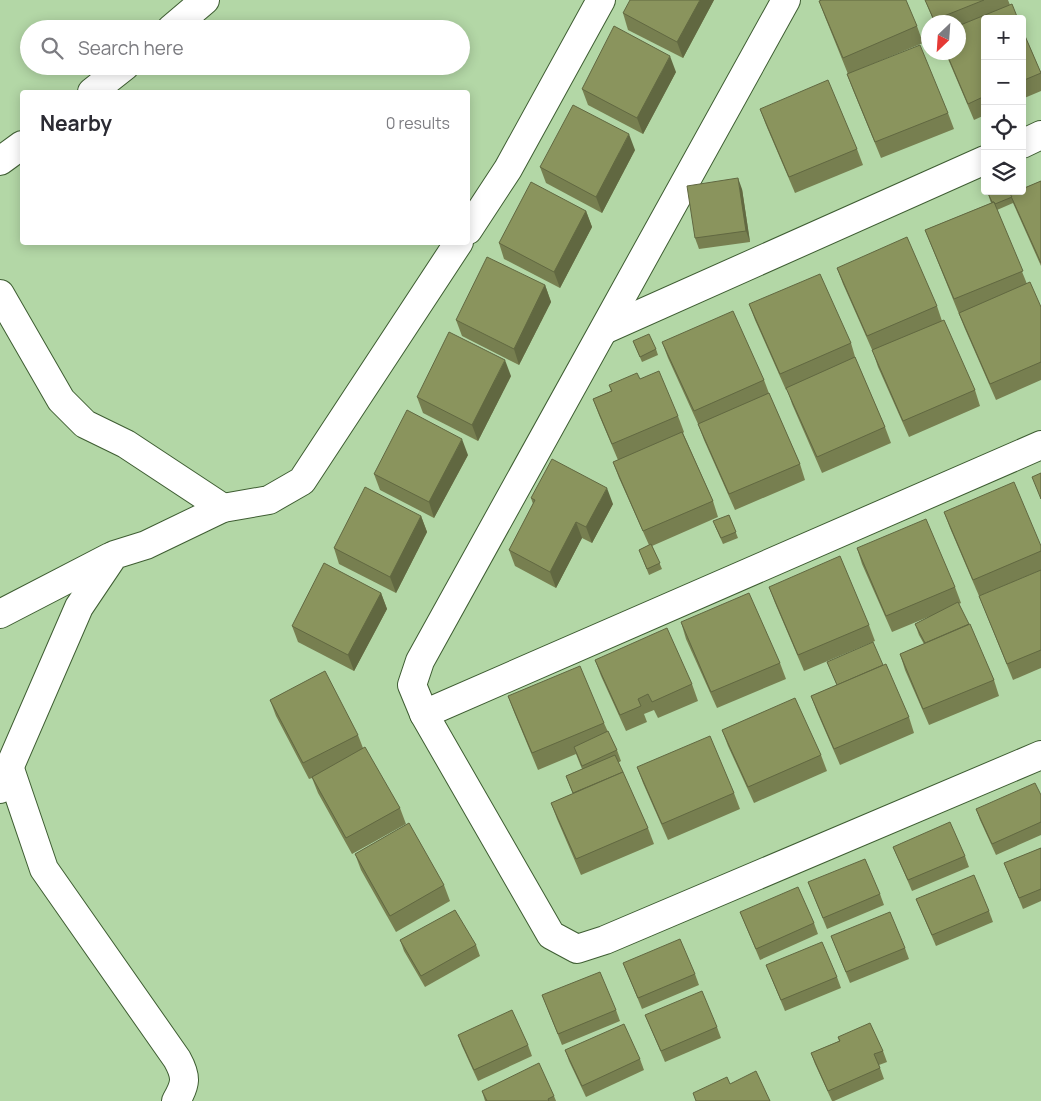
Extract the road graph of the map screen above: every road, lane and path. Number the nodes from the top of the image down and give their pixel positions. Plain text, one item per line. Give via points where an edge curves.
1 (206, 0) edge
2 (601, 0) edge
3 (786, 0) edge
4 (182, 20) edge
5 (114, 75) edge
6 (95, 90) edge
7 (1041, 135) edge
8 (1026, 142) edge
9 (20, 146) edge
10 (0, 161) edge
11 (981, 162) edge
12 (470, 227) edge
13 (457, 245) edge
14 (0, 294) edge
15 (604, 330) junction
16 (1041, 445) edge
17 (223, 508) junction
18 (114, 555) junction
19 (0, 614) edge
20 (424, 714) junction
21 (1041, 756) edge
22 (5, 779) edge
23 (176, 1101) edge

1 - 4 street
2 - 12 street via 508,169
3 - 15 street
5 - 6 street
7 - 8 street
9 - 10 street
11 - 15 street
13 - 17 street via 302,480 269,500
14 - 17 street via 61,400 85,424 126,444
15 - 20 street via 418,666 412,684
16 - 20 street
17 - 18 street via 146,544
18 - 19 street
18 - 22 street via 79,607
20 - 21 street via 551,935 577,949
22 - 23 street via 44,869 185,1074

